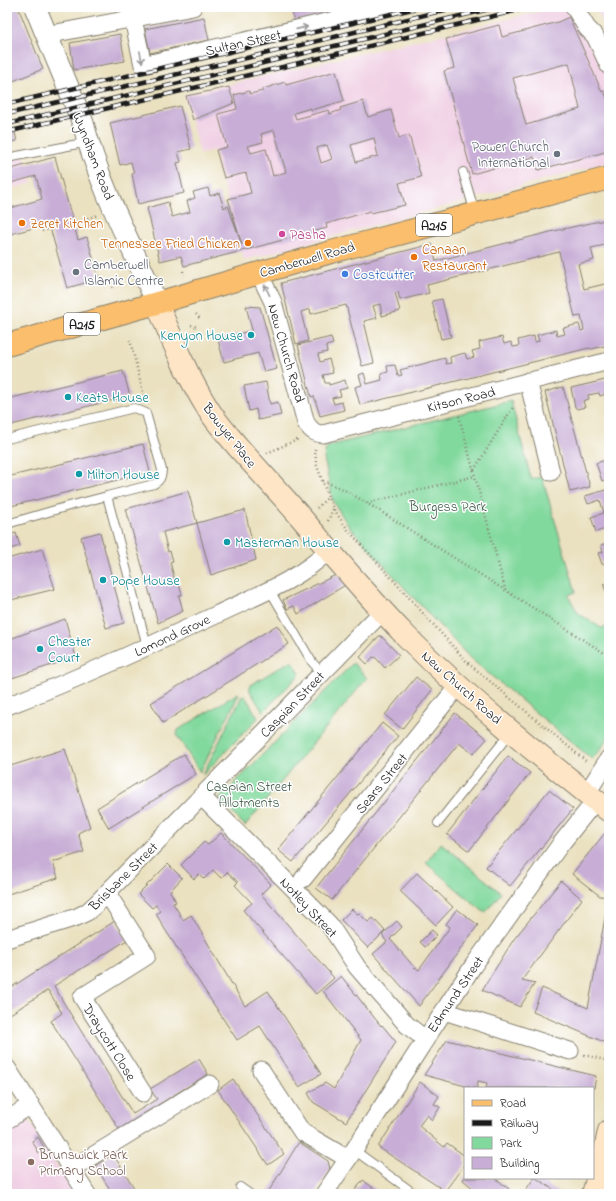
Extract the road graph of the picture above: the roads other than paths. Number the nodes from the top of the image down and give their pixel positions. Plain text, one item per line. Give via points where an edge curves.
1 (35, 7) edge
2 (193, 7) edge
3 (390, 7) edge
4 (574, 7) edge
5 (165, 10) edge
6 (134, 19) junction
7 (46, 35) junction
8 (609, 66) edge
9 (88, 142) junction
10 (7, 158) edge
11 (463, 172) dead end
12 (609, 178) edge
13 (476, 214) junction
14 (259, 273) junction
15 (157, 303) junction
16 (7, 345) edge
17 (609, 361) edge
18 (528, 381) junction
19 (314, 432) joint
20 (7, 439) edge
21 (551, 472) dead end
22 (107, 496) junction
23 (7, 524) edge
24 (329, 550) junction
25 (269, 589) junction
26 (383, 612) junction
27 (147, 646) junction
28 (322, 673) junction
29 (458, 686) junction
30 (7, 706) edge
31 (511, 731) junction
32 (609, 758) edge
33 (202, 797) junction
34 (597, 801) edge
35 (438, 823) dead end
36 (304, 879) dead end
37 (107, 893) junction
38 (7, 939) edge
39 (444, 1011) junction
40 (425, 1039) junction
41 (570, 1051) road end
42 (7, 1068) edge
43 (261, 1070) dead end
44 (210, 1084) dead end
45 (143, 1093) dead end
46 (30, 1105) junction
47 (7, 1120) edge
48 (609, 1131) edge
49 (351, 1155) junction
50 (72, 1169) junction
51 (240, 1187) dead end
52 (87, 1194) edge
53 (250, 1194) edge
54 (324, 1194) edge
55 (415, 1194) edge
56 (593, 1194) edge

1 - 7 street, Wyndham Road
2 - 5 street
6 -> 3 street, Sultan Street via 142,65
4 - 8 street via 595,36
5 - 6 street
6 - 7 street
7 - 9 street, Wyndham Road via 83,123
9 - 10 lane
9 - 15 street, Wyndham Road via 102,181
11 - 13 lane
12 - 13 main road, Camberwell Road / A215
13 - 14 main road, Camberwell Road / A215
14 - 15 main road, Camberwell Road / A215
19 -> 14 street, New Church Road via 306,423 273,302
15 - 16 main road, Camberwell Road / A215
15 - 24 main road, Bowyer Place via 184,364 210,412 253,465
17 - 18 street, Kitson Road
18 - 19 street, Kitson Road via 323,434
18 - 21 street
20 - 22 lane via 134,408 146,413 162,470 160,480 154,484
22 - 23 lane
22 - 27 lane
24 - 25 street, Lomond Grove via 302,573
24 - 26 main road, New Church Road
25 - 27 street, Lomond Grove
25 - 28 lane via 312,662
26 - 28 street, Caspian Street
26 - 29 main road, New Church Road
27 - 30 street, Lomond Grove via 59,686
28 - 33 street, Caspian Street
29 - 31 main road, New Church Road
29 - 36 street, Sears Street
31 - 34 main road, New Church Road
31 - 35 lane
32 - 34 street, Edmund Street
33 - 37 street, Brisbane Street
33 - 40 street, Notley Street via 329,924 357,967 407,1025
34 - 39 street, Edmund Street via 560,845
37 - 38 street, Brisbane Street via 87,912 77,917
37 - 45 street, Draycott Close via 147,956 82,997
39 - 40 street, Edmund Street
39 - 41 street
40 - 49 street, Edmund Street
42 - 46 street
43 - 49 street via 302,1132
44 - 50 street
46 - 47 street
46 - 50 street
48 - 56 main road
49 - 54 street, Edmund Street
49 - 55 lane
50 - 52 street
51 - 53 lane

